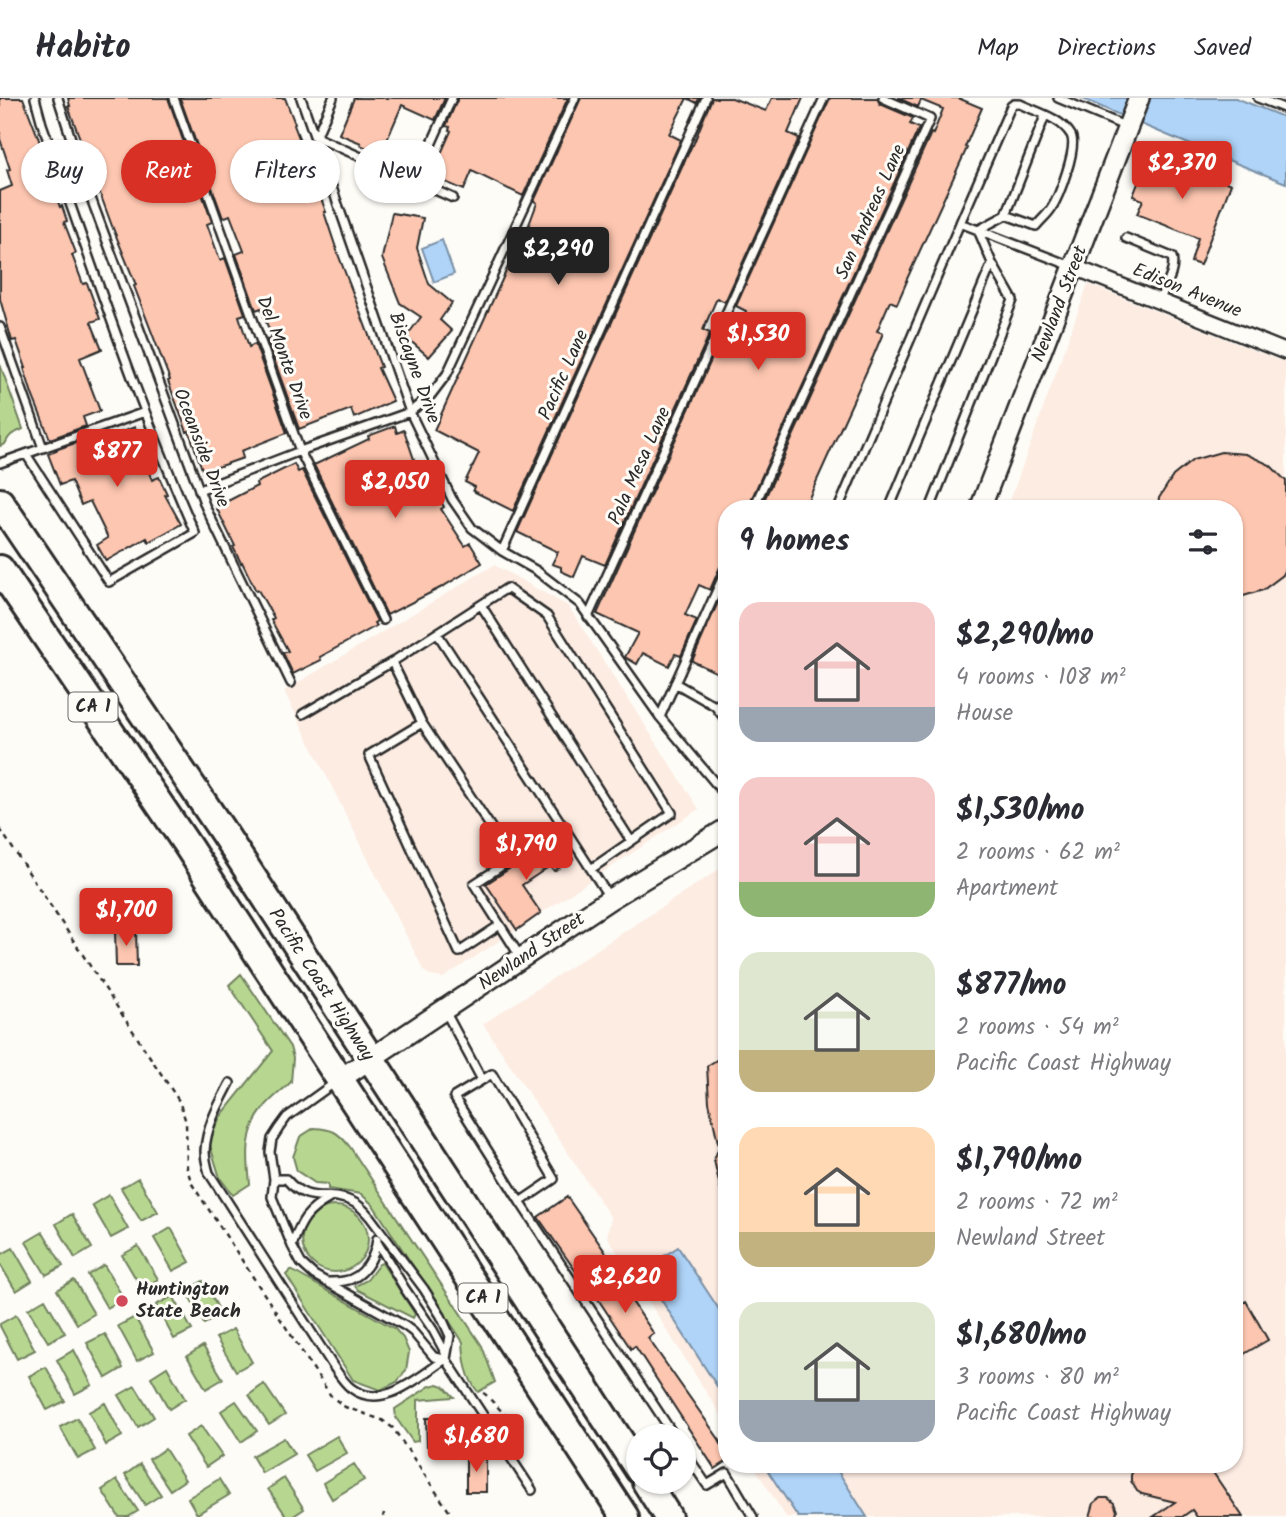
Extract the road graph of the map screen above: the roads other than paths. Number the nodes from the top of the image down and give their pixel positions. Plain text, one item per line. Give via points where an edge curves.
1 (35, 98) edge
2 (58, 98) edge
3 (174, 98) edge
4 (301, 98) edge
5 (333, 98) edge
6 (452, 98) edge
7 (575, 98) edge
8 (706, 98) edge
9 (824, 98) edge
10 (883, 98) edge
11 (1058, 98) edge
12 (1139, 98) edge
13 (1258, 98) edge
14 (1286, 109) edge
15 (1045, 116) junction
16 (1129, 124) junction
17 (316, 137) junction
18 (433, 140) edge
19 (354, 154) edge
20 (446, 195) edge
21 (453, 198) dead end
22 (1006, 215) junction
23 (960, 223) junction
24 (978, 230) junction
25 (1126, 238) dead end
26 (992, 263) junction
27 (1074, 267) junction
28 (1159, 301) junction
29 (0, 327) edge
30 (1286, 352) edge
31 (145, 412) junction
32 (411, 412) junction
33 (43, 448) junction
34 (300, 451) junction
35 (26, 454) junction
36 (0, 463) edge
37 (199, 489) junction
38 (758, 500) edge
39 (842, 500) edge
40 (893, 500) edge
41 (934, 500) edge
42 (983, 500) edge
43 (0, 502) edge
44 (502, 551) junction
45 (0, 569) edge
46 (718, 587) edge
47 (481, 605) junction
48 (588, 617) junction
49 (383, 620) dead end
50 (437, 633) junction
51 (392, 662) junction
52 (290, 683) dead end
53 (675, 683) junction
54 (718, 704) edge
55 (715, 706) junction
56 (718, 710) edge
57 (303, 713) dead end
58 (660, 717) junction
59 (422, 723) junction
60 (718, 786) edge
61 (562, 826) junction
62 (718, 834) edge
63 (631, 841) junction
64 (512, 859) junction
65 (591, 869) junction
66 (610, 899) junction
67 (500, 925) junction
68 (521, 959) junction
69 (444, 1010) junction
70 (370, 1059) junction
71 (340, 1079) junction
72 (482, 1080) junction
73 (230, 1083) dead end
74 (275, 1179) junction
75 (331, 1198) junction
76 (520, 1202) junction
77 (377, 1226) junction
78 (377, 1242) junction
79 (292, 1246) junction
80 (326, 1282) junction
81 (446, 1357) junction
82 (666, 1424) edge
83 (626, 1450) edge
84 (696, 1469) edge
85 (531, 1490) dead end
86 (654, 1494) edge
87 (625, 1517) edge
88 (668, 1517) edge
89 (753, 1517) edge

1 - 31 lane
2 - 37 lane, Oceanside Drive
3 - 34 lane, Del Monte Drive
4 - 17 lane, Biscayne Drive
5 - 17 lane
6 - 18 lane
7 - 32 lane via 447,374
8 - 44 lane, Pacific Lane
9 - 48 lane, Pala Mesa Lane
10 - 38 lane, San Andreas Lane via 930,119
11 - 16 lane
12 - 16 street, Newland Street
13 - 14 lane
15 - 22 lane
15 - 22 lane via 1056,120 1074,142 1053,207 1036,226
15 - 23 lane via 1020,104 1011,106
16 - 27 street, Newland Street
17 - 19 lane
17 - 32 lane, Biscayne Drive
20 - 21 lane
22 - 24 lane
23 - 24 lane
23 - 39 lane
24 - 26 lane
24 - 27 lane
25 - 28 lane via 1172,257 1173,269
26 - 40 lane
26 - 41 lane via 1013,300
27 - 28 street, Edison Avenue
27 - 42 street, Newland Street
28 - 30 street, Edison Avenue
29 - 33 lane
31 - 33 lane
31 - 35 lane via 195,533 109,582
32 - 34 lane
32 - 44 lane, Biscayne Drive via 452,499 472,528
33 - 35 lane
34 - 37 lane
34 - 49 lane, Del Monte Drive
35 - 36 lane
37 - 52 lane, Oceanside Drive
43 - 70 highway, Pacific Coast Highway / CA 1
44 - 48 lane, Biscayne Drive via 567,593
45 - 71 highway, Pacific Coast Highway / CA 1
46 - 53 lane
47 - 50 lane
47 - 63 lane
47 - 63 lane via 507,588 547,616 643,766 672,813
48 - 58 lane, Biscayne Drive
50 - 51 lane
50 - 61 lane
51 - 57 lane
51 - 59 lane
53 - 55 lane
53 - 58 lane
54 - 55 lane
55 - 56 lane
58 - 60 lane, Biscayne Drive
59 - 64 lane
59 - 67 lane via 369,755 459,952
61 - 64 lane
61 - 65 lane
62 - 66 street, Newland Street
63 - 65 lane
64 - 67 lane via 474,884
65 - 66 lane
66 - 68 street, Newland Street
67 - 68 lane
68 - 69 street, Newland Street
69 - 70 street, Newland Street
69 - 72 lane
70 - 71 street, Newland Street
70 - 83 highway, Pacific Coast Highway / CA 1
71 - 74 lane via 287,1117 279,1128 270,1152
71 - 87 highway, Pacific Coast Highway / CA 1
72 - 76 lane via 454,1097
72 - 76 lane via 492,1074 554,1179
73 - 81 lane via 207,1134 209,1173 349,1387 376,1397 392,1394
74 - 75 lane via 286,1179 314,1197
74 - 79 lane via 272,1197
75 - 77 lane via 343,1198 363,1208
75 - 79 lane via 306,1215
76 - 82 lane
77 - 78 lane
77 - 81 lane via 441,1316 450,1336
78 - 80 lane via 369,1264 359,1274 347,1281
78 - 81 lane
79 - 80 lane via 301,1263
80 - 81 lane via 405,1326 434,1357
81 - 85 lane
84 - 89 lane via 707,1485 727,1473
86 - 88 highway

